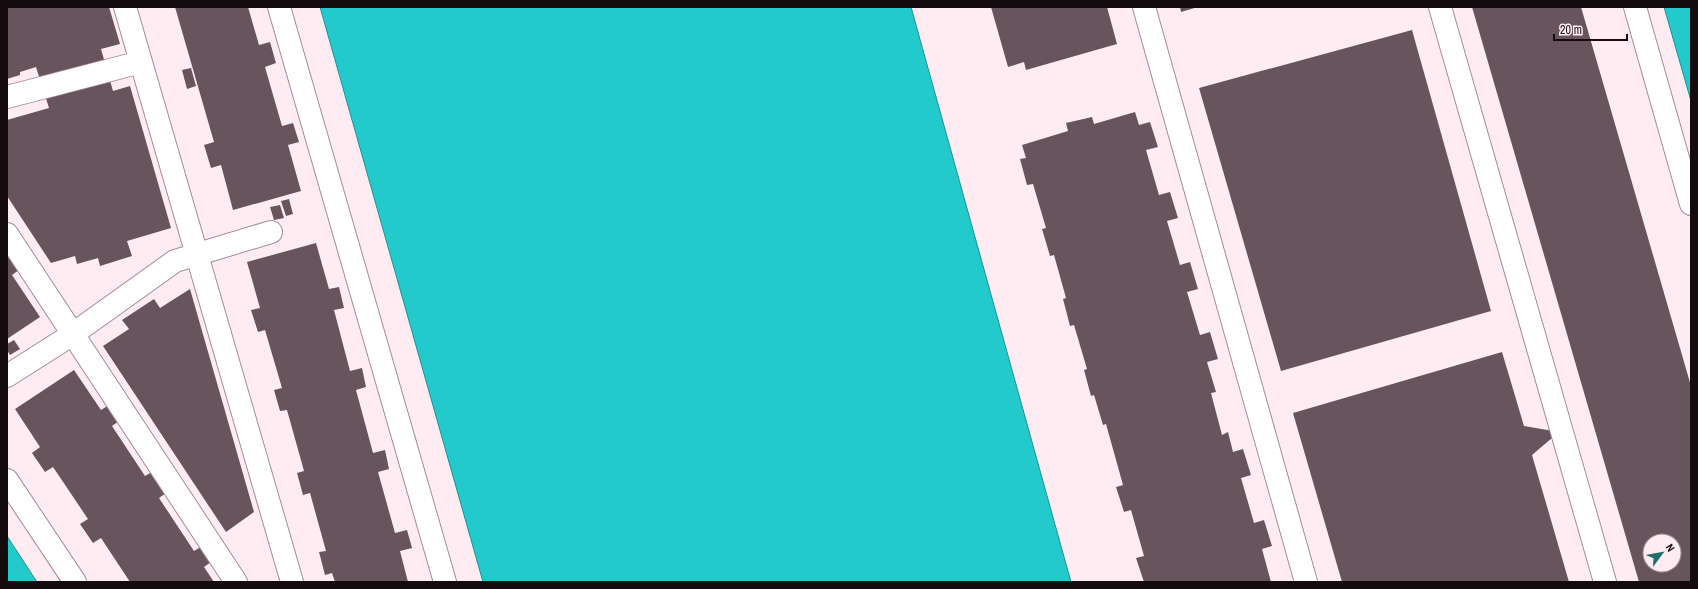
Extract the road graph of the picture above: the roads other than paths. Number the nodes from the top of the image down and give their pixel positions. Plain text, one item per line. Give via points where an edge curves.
1 (126, 7) edge
2 (279, 7) edge
3 (1144, 7) edge
4 (1440, 7) edge
5 (1635, 7) edge
6 (142, 62) junction
7 (7, 97) edge
8 (1691, 204) edge
9 (271, 232) dead end
10 (7, 234) edge
11 (197, 254) junction
12 (73, 334) junction
13 (7, 376) edge
14 (7, 480) edge
15 (75, 582) edge
16 (236, 582) edge
17 (292, 582) edge
18 (445, 582) edge
19 (1306, 582) edge
20 (1605, 582) edge

1 - 6 lane
2 - 18 lane
3 - 19 lane
4 - 20 lane
5 - 8 lane
6 - 7 lane
6 - 11 lane
9 - 11 lane
10 - 12 lane
11 - 12 lane via 175,261
11 - 17 lane
12 - 13 lane
12 - 16 lane
14 - 15 lane

